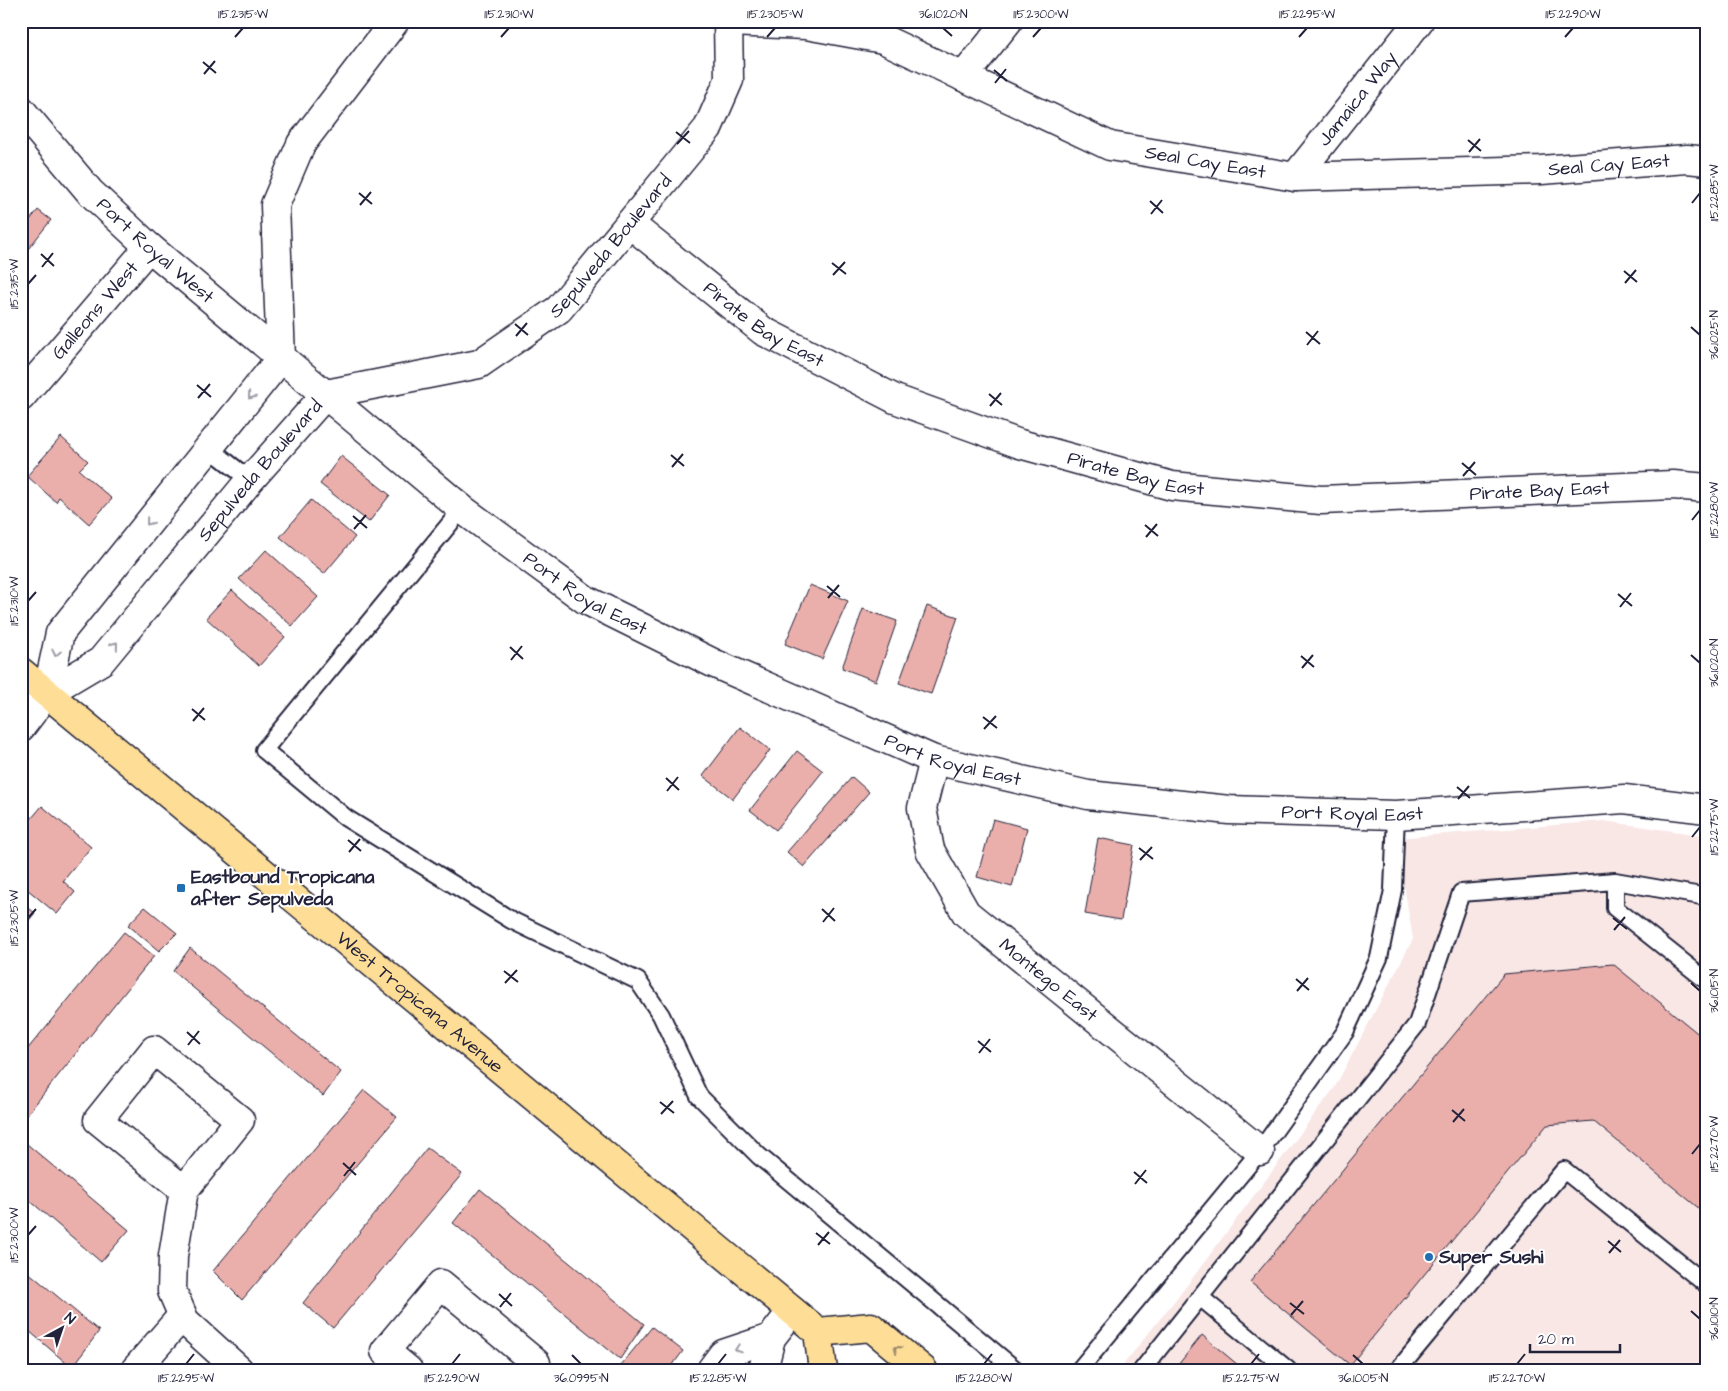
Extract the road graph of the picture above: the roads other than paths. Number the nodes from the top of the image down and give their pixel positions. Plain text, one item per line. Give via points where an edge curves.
1 (1008, 21) edge
2 (1419, 21) edge
3 (728, 22) edge
4 (390, 23) edge
5 (962, 77) junction
6 (21, 110) edge
7 (1707, 161) edge
8 (1295, 177) junction
9 (630, 224) junction
10 (149, 247) junction
11 (281, 358) junction
12 (304, 377) joint
13 (326, 394) junction
14 (21, 397) edge
15 (209, 448) junction
16 (250, 480) junction
17 (1707, 488) edge
18 (462, 509) junction
19 (21, 672) edge
20 (47, 693) junction
21 (21, 727) edge
22 (934, 760) junction
23 (1707, 809) edge
24 (1396, 816) junction
25 (1615, 881) junction
26 (1707, 897) edge
27 (1707, 981) edge
28 (1260, 1151) junction
29 (184, 1190) junction
30 (1707, 1285) edge
31 (1200, 1297) junction
32 (792, 1311) junction
33 (182, 1316) junction
34 (818, 1332) junction
35 (771, 1338) junction
36 (135, 1370) edge
37 (239, 1370) edge
38 (408, 1370) edge
39 (530, 1370) edge
40 (711, 1370) edge
41 (763, 1370) edge
42 (823, 1370) edge
43 (923, 1370) edge
44 (1016, 1370) edge
45 (1079, 1370) edge
46 (1142, 1370) edge
47 (1288, 1370) edge
48 (1398, 1370) edge

1 - 5 street
2 - 8 street, Jamaica Way
3 - 5 street, Seal Cay East via 806,25 883,39
3 - 9 street, Sepulveda Boulevard via 728,80 708,128
4 - 11 street via 301,144 275,205
5 - 8 street, Seal Cay East via 1110,146
6 - 10 street, Port Royal West via 90,192
7 - 8 street, Seal Cay East via 1687,159 1541,170
9 - 13 street, Sepulveda Boulevard via 559,309 478,364
9 - 17 street, Pirate Bay East via 763,331 895,399 1020,444 1172,486 1321,500 1673,485
10 - 11 street, Port Royal West
10 - 14 street, Galleons West
11 - 12 street, Port Royal West
11 -> 15 street, Sepulveda Boulevard
12 - 13 street, Port Royal East
13 - 16 street, Sepulveda Boulevard
13 - 18 street, Port Royal East
15 - 16 lane
15 -> 20 street, Sepulveda Boulevard via 60,632
20 -> 16 street, Sepulveda Boulevard via 101,661
18 - 22 street, Port Royal East via 586,600 713,663
18 - 44 lane via 264,750 346,818 511,920 638,981 661,1014 699,1096 759,1156
19 - 20 main road, West Tropicana Avenue
20 - 21 street, Sepulveda Boulevard
20 - 32 main road, West Tropicana Avenue
22 - 24 street, Port Royal East via 1088,795 1229,810
22 - 28 street, Montego East via 922,808 930,850 966,913
23 - 24 street, Port Royal East via 1624,800
24 - 28 lane via 1393,890 1379,958 1346,1032
25 - 26 lane
25 - 27 lane via 1615,908
25 - 31 lane via 1461,893 1417,1024
28 - 45 lane
29 - 29 street via 98,1120 154,1050 240,1120
29 - 33 street via 173,1256 172,1291
30 - 48 lane via 1564,1170
31 - 46 lane
31 - 47 lane
32 - 34 main road, West Tropicana Avenue
32 - 35 street
33 - 36 street
33 - 37 street
34 - 42 main road
43 -> 34 main road via 871,1327
35 -> 40 street via 724,1354
35 - 41 street
38 - 39 street via 385,1351 441,1284 536,1363

